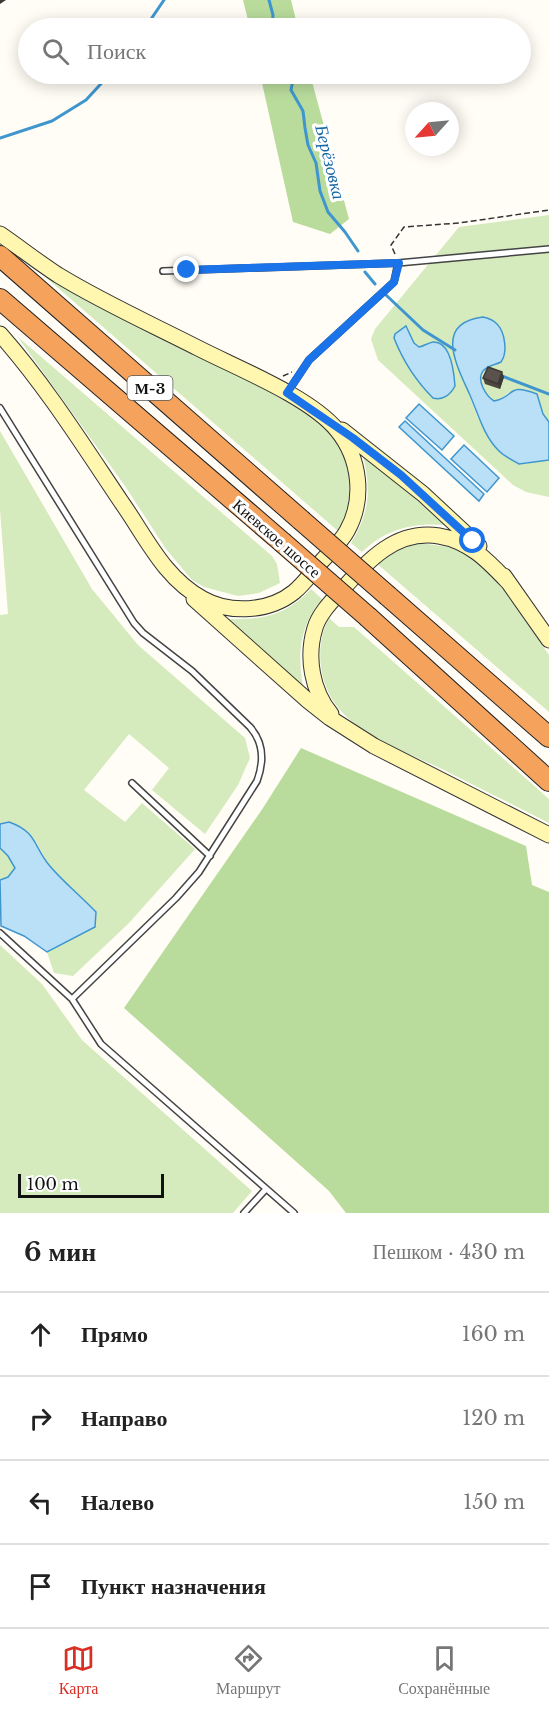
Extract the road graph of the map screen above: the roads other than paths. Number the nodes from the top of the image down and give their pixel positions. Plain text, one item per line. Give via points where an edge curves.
1 (0, 234) edge
2 (549, 249) edge
3 (0, 256) edge
4 (399, 263) junction
5 (163, 271) dead end
6 (0, 299) edge
7 (0, 334) edge
8 (287, 393) junction
9 (1, 411) edge
10 (325, 418) junction
11 (509, 583) junction
12 (182, 586) junction
13 (549, 640) edge
14 (342, 726) junction
15 (549, 736) edge
16 (549, 781) edge
17 (132, 783) dead end
18 (549, 835) edge
19 (210, 856) junction
20 (0, 933) edge
21 (72, 999) junction
22 (266, 1189) junction
23 (244, 1213) edge
24 (294, 1213) edge

1 - 8 street via 72,283
2 - 4 lane
3 - 15 highway, Киевское шоссе / М-3, bridge
4 - 5 lane
4 - 8 lane via 394,282 309,360
6 - 16 highway, Киевское шоссе / М-3, bridge via 368,617
7 - 12 street via 47,393 159,559
8 - 10 street
9 - 19 lane via 134,623 192,672 257,736 262,767 257,781
10 - 11 street via 423,494 484,551
10 - 12 street via 348,446 357,472 356,505 344,535 293,593 272,603 248,609 225,607
11 - 13 street
11 - 14 street via 474,549 440,536 397,542 368,560 324,610 310,650 313,679 324,705
12 - 14 street via 306,699
14 - 18 street
17 - 19 lane
19 - 21 lane via 176,898
20 - 21 lane
21 - 22 lane via 101,1044
22 - 23 lane
22 - 24 lane

